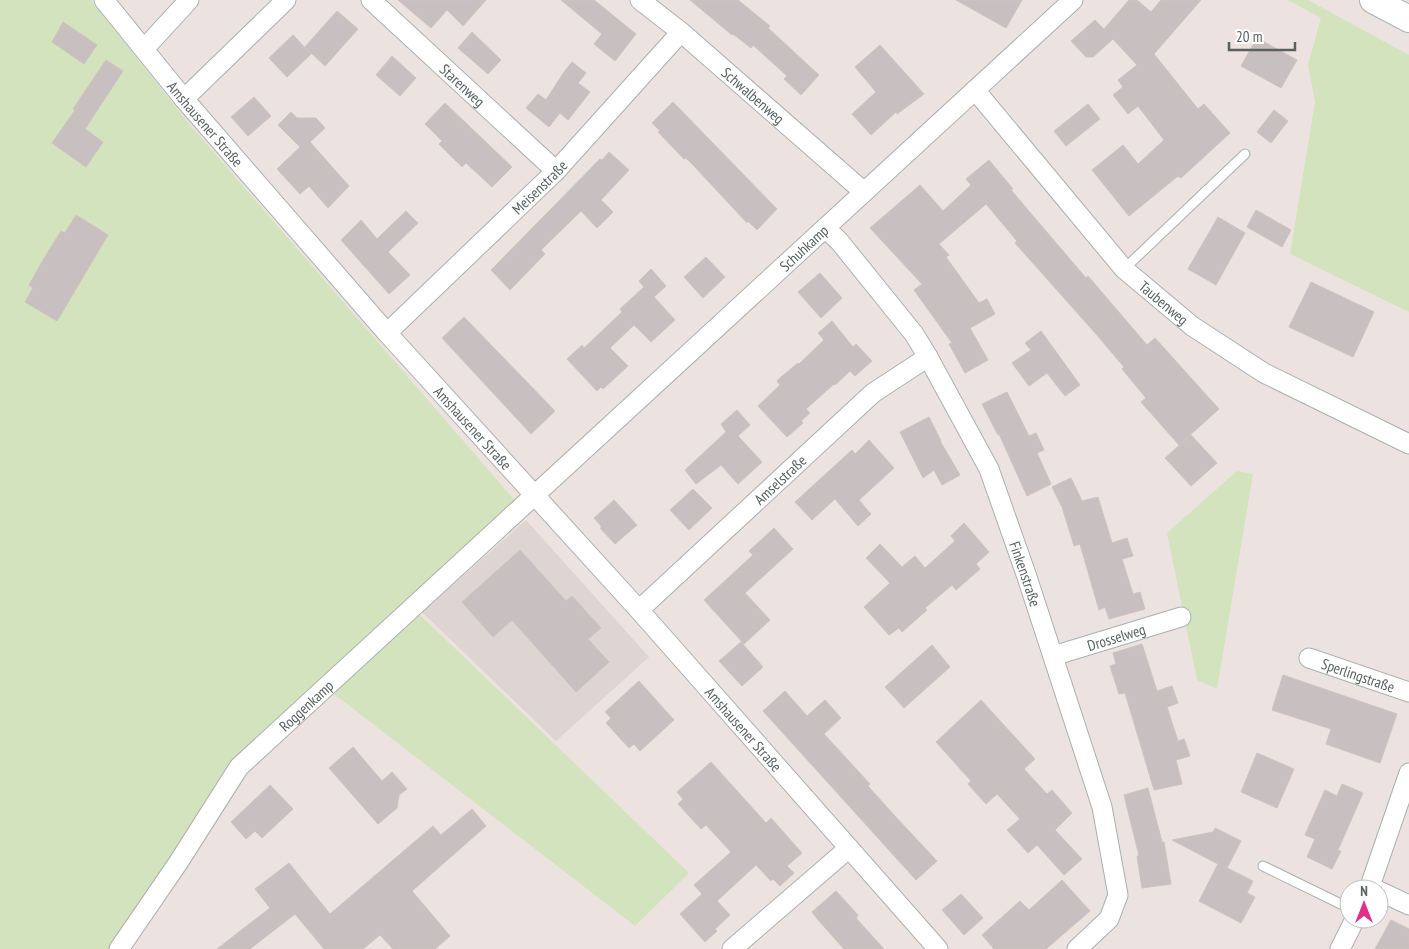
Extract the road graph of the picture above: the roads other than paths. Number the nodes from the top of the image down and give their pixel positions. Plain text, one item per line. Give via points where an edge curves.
1 (104, 0) edge
2 (189, 0) edge
3 (286, 0) edge
4 (371, 0) edge
5 (640, 0) edge
6 (1073, 0) edge
7 (1373, 0) edge
8 (1409, 19) edge
9 (681, 32) junction
10 (144, 50) junction
11 (975, 90) junction
12 (184, 99) junction
13 (1245, 154) dead end
14 (556, 171) junction
15 (864, 192) junction
16 (825, 228) junction
17 (1124, 269) junction
18 (387, 333) junction
19 (928, 357) junction
20 (1409, 444) edge
21 (534, 496) junction
22 (639, 610) junction
23 (1180, 617) dead end
24 (1053, 656) junction
25 (1309, 658) dead end
26 (1409, 692) edge
27 (1409, 773) edge
28 (849, 848) junction
29 (1262, 866) dead end
30 (1376, 879) edge
31 (1389, 896) edge
32 (1339, 903) edge
33 (1409, 905) edge
34 (1350, 929) edge
35 (118, 949) edge
36 (732, 949) edge
37 (938, 949) edge
38 (1076, 949) edge
39 (1340, 949) edge

1 - 10 street, Amshausener Straße
2 - 10 street
3 - 12 street
4 - 14 street, Starenweg
5 - 9 street, Schwalbenweg
6 - 11 street, Schuhkamp
7 - 8 main road
9 - 14 street, Meisenstraße
9 - 15 street, Schwalbenweg
10 - 12 street, Amshausener Straße
11 - 15 street, Schuhkamp
11 - 17 street, Taubenweg
12 - 18 street, Amshausener Straße
13 - 17 lane
14 - 18 street, Meisenstraße
15 - 16 street, Schuhkamp
16 - 19 street, Finkenstraße via 914,334
16 - 21 street, Schuhkamp
17 - 20 street, Taubenweg via 1192,326 1264,373
18 - 21 street, Amshausener Straße
19 - 22 street, Amselstraße via 874,393
19 - 24 street, Finkenstraße via 989,469
21 - 22 street, Amshausener Straße
21 - 35 street, Roggenkamp via 239,767
22 - 28 street, Amshausener Straße
23 - 24 street, Drosselweg
24 - 38 street, Finkenstraße via 1102,807 1118,894 1109,919
25 - 26 street, Sperlingstraße
27 - 30 street
28 - 36 street
28 - 37 street, Amshausener Straße
29 - 32 lane
31 - 33 street
34 - 39 street

